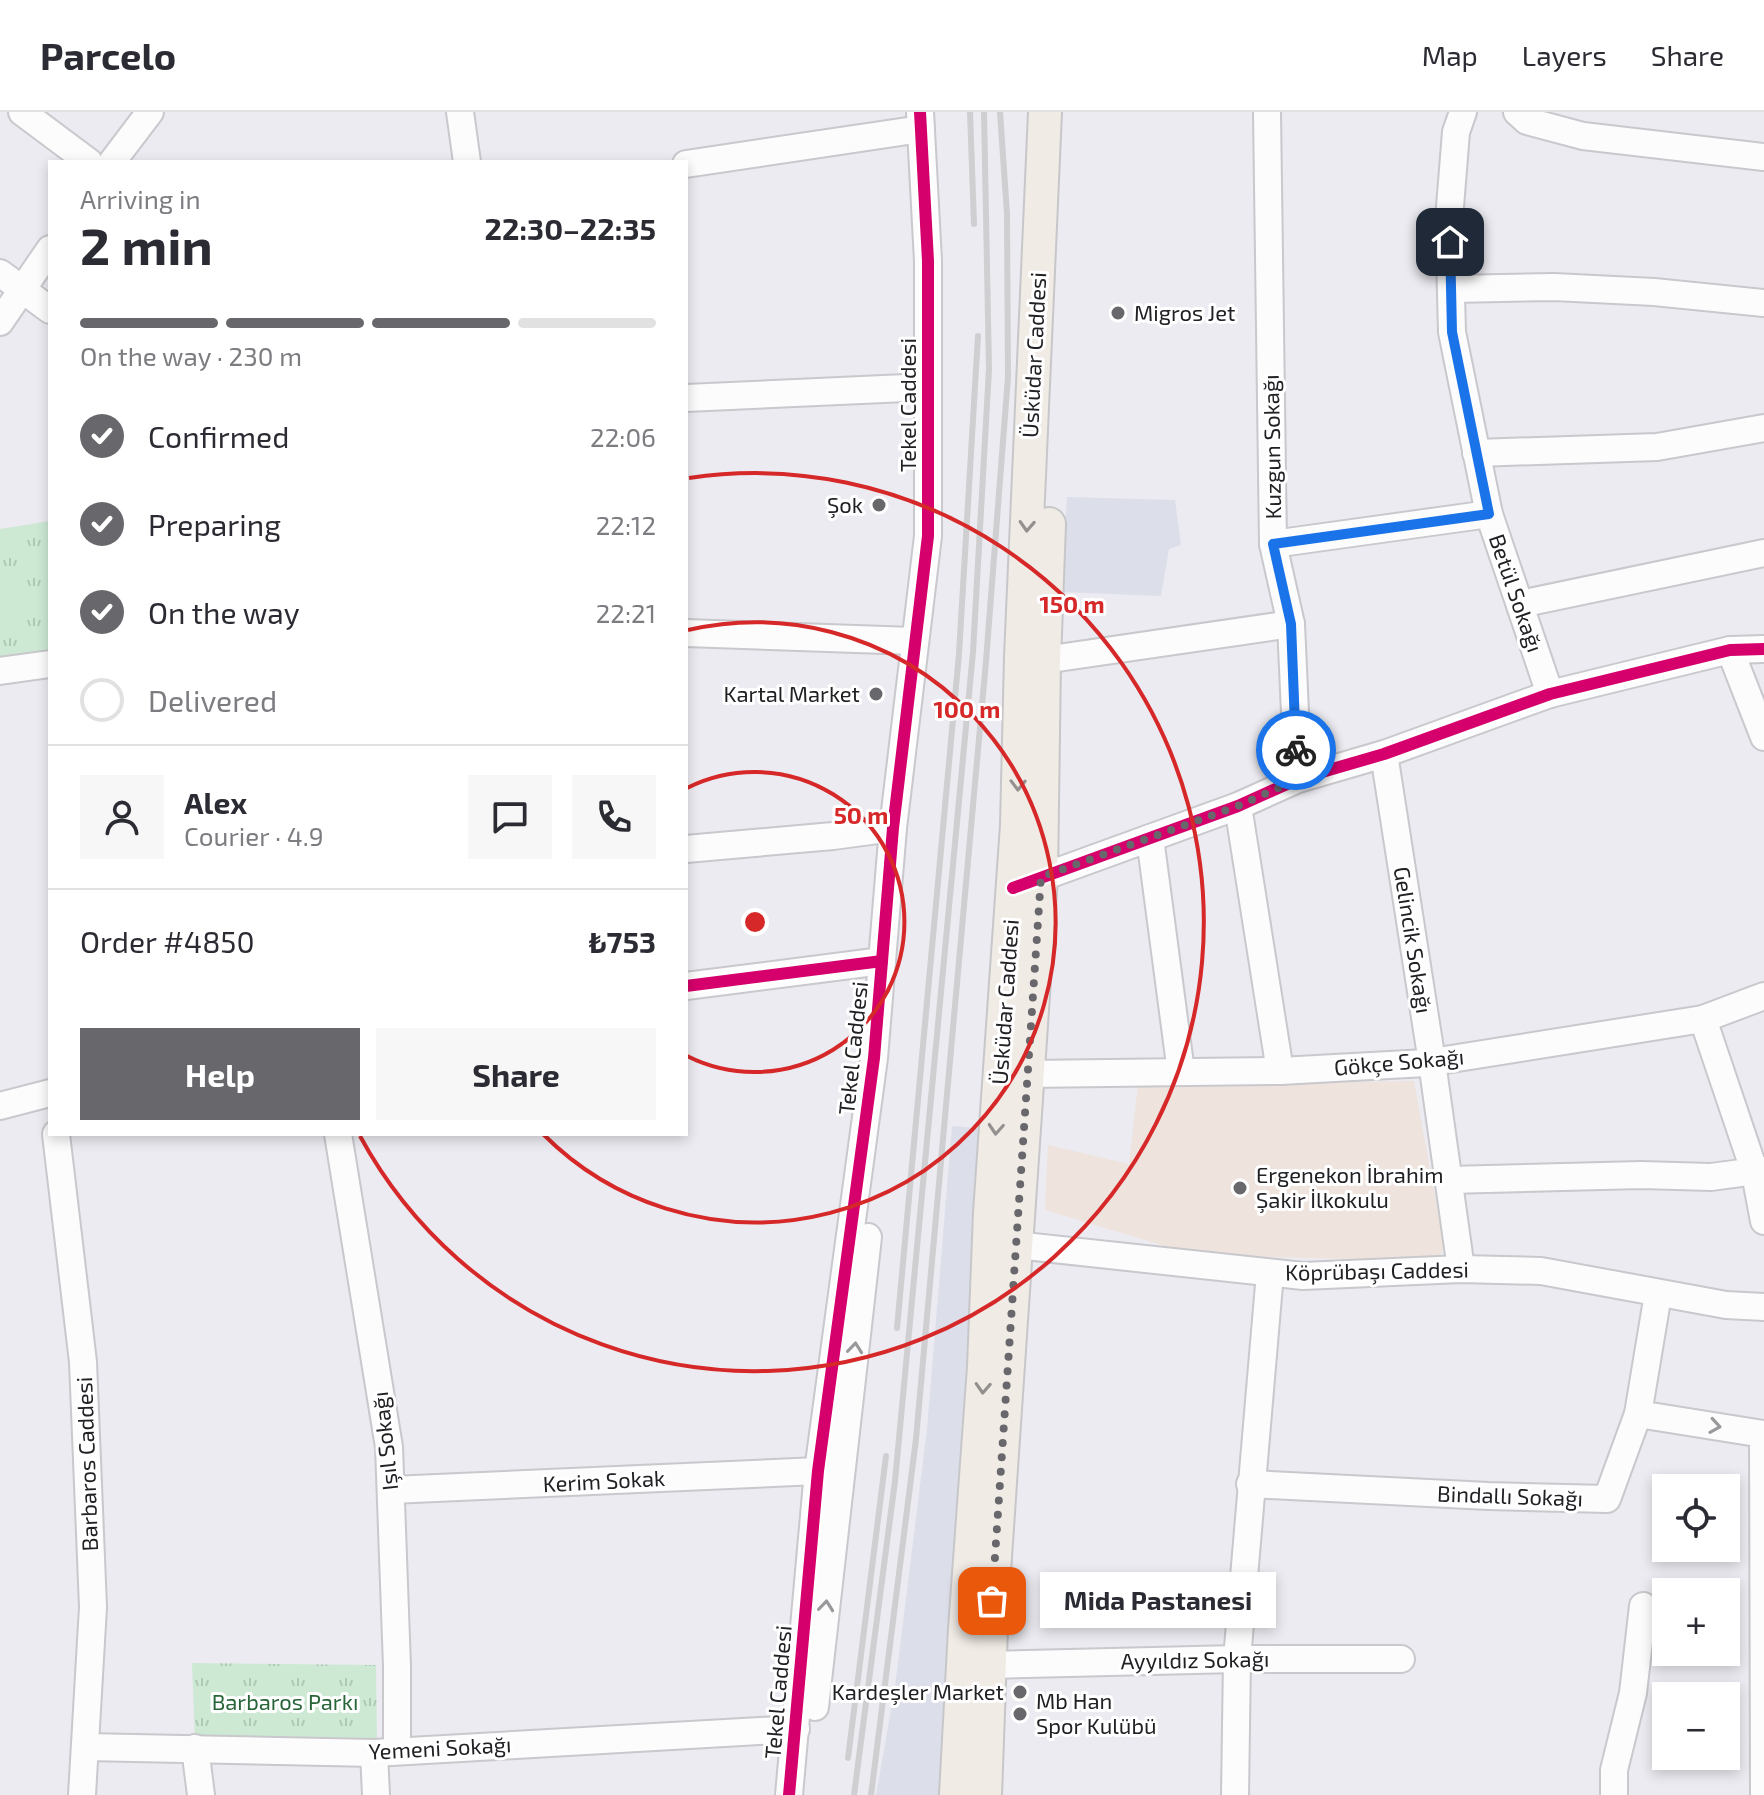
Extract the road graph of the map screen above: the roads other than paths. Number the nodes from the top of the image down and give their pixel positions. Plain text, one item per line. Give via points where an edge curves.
1 (22, 112) edge
2 (150, 112) edge
3 (460, 112) edge
4 (1045, 112) edge
5 (1067, 112) edge
6 (1267, 112) edge
7 (1463, 112) edge
8 (1517, 112) edge
9 (920, 121) edge
10 (1764, 157) edge
11 (86, 160) edge
12 (114, 160) edge
13 (467, 160) edge
14 (688, 164) edge
15 (48, 252) edge
16 (0, 273) edge
17 (22, 289) junction
18 (1452, 289) junction
19 (1764, 303) edge
20 (48, 308) edge
21 (0, 322) edge
22 (928, 387) junction
23 (688, 398) edge
24 (1764, 428) edge
25 (1476, 453) junction
26 (1489, 514) junction
27 (1273, 544) junction
28 (1764, 553) edge
29 (1520, 604) junction
30 (1291, 624) junction
31 (688, 633) edge
32 (914, 641) junction
33 (1764, 649) edge
34 (1730, 650) junction
35 (1044, 660) junction
36 (48, 664) edge
37 (0, 671) edge
38 (1550, 694) junction
39 (1758, 700) edge
40 (1764, 737) edge
41 (1384, 754) junction
42 (1298, 779) junction
43 (1238, 806) junction
44 (893, 828) junction
45 (1150, 838) junction
46 (688, 849) edge
47 (1027, 883) junction
48 (882, 961) junction
49 (688, 986) edge
50 (1764, 996) edge
51 (1703, 1019) junction
52 (874, 1058) junction
53 (1432, 1062) junction
54 (1280, 1071) junction
55 (1181, 1072) junction
56 (1027, 1074) junction
57 (48, 1094) edge
58 (0, 1106) edge
59 (56, 1136) edge
60 (338, 1136) edge
61 (1760, 1172) edge
62 (1449, 1180) junction
63 (1764, 1221) edge
64 (1003, 1243) junction
65 (1461, 1269) junction
66 (1270, 1273) junction
67 (1658, 1294) junction
68 (1764, 1307) edge
69 (1638, 1414) junction
70 (818, 1471) junction
71 (1250, 1484) junction
72 (391, 1490) junction
73 (1643, 1606) dead end
74 (1237, 1659) junction
75 (1401, 1659) dead end
76 (989, 1665) junction
77 (796, 1729) junction
78 (85, 1747) junction
79 (195, 1748) junction
80 (386, 1752) junction
81 (82, 1795) edge
82 (201, 1795) edge
83 (376, 1795) edge
84 (789, 1795) edge
85 (805, 1795) edge
86 (956, 1795) edge
87 (985, 1795) edge
88 (1235, 1795) edge
89 (1614, 1795) edge
90 (1764, 1795) edge

1 - 11 street
2 - 12 street
3 - 13 street
4 -> 47 main road, Üsküdar Caddesi
5 - 35 main road, Üsküdar Caddesi
6 - 27 street, Kuzgun Sokağı
7 - 18 street, Betül Sokağı via 1456,132 1449,219
8 - 10 street via 1527,121 1583,136
9 - 14 street
9 - 22 street, Tekel Caddesi
15 - 17 street
16 - 17 street
17 - 20 street
17 - 21 street
18 - 19 street via 1583,289
18 - 25 street, Betül Sokağı via 1452,332
22 - 23 street
22 - 32 street, Tekel Caddesi via 928,536
24 - 25 street via 1657,447
25 - 26 street, Betül Sokağı
26 - 27 street
26 - 29 street, Betül Sokağı
27 - 30 street, Kuzgun Sokağı
28 - 29 street
29 - 38 street, Betül Sokağı
30 - 35 street
30 - 42 street, Kuzgun Sokağı
31 - 32 street
32 - 44 street, Tekel Caddesi
33 - 34 street
34 - 38 street
34 - 39 street
35 - 47 main road, Üsküdar Caddesi
36 - 37 street
38 - 41 street
39 - 40 street
41 - 42 street
41 - 53 street, Gelincik Sokağı
42 - 43 street
43 - 45 street
43 - 54 street
44 - 46 street
44 - 48 street, Tekel Caddesi
45 - 47 street
45 - 55 street
47 - 56 main road, Üsküdar Caddesi
47 -> 64 main road, Üsküdar Caddesi
48 - 49 street
48 - 52 street, Tekel Caddesi
50 - 51 street, Gökçe Sokağı
51 - 53 street, Gökçe Sokağı
51 - 61 street
52 - 70 street, Tekel Caddesi
85 -> 52 street, Tekel Caddesi via 880,1126
53 - 54 street, Gökçe Sokağı
53 - 62 street, Gelincik Sokağı
54 - 55 street, Gökçe Sokağı
55 - 56 street, Gökçe Sokağı
56 - 64 main road, Üsküdar Caddesi
57 - 58 street
59 - 78 street, Barbaros Caddesi via 83,1362 93,1607
60 - 72 street, Işıl Sokağı via 389,1447
61 - 62 street
61 - 63 street
62 - 65 street, Gelincik Sokağı
64 - 66 street, Köprübaşı Caddesi
64 - 76 main road, Üsküdar Caddesi
64 -> 86 main road, Üsküdar Caddesi via 983,1382
65 - 66 street, Köprübaşı Caddesi
65 - 67 street, Köprübaşı Caddesi via 1541,1271
66 - 71 street
67 - 68 street, Köprübaşı Caddesi
67 - 69 street, Bindallı Sokağı
69 - 71 street, Bindallı Sokağı via 1607,1499
69 -> 90 street via 1763,1434
70 - 72 street, Kerim Sokak
70 - 77 street, Tekel Caddesi
71 - 74 street
72 - 80 street, Işıl Sokağı via 397,1666
73 - 89 street
74 - 75 street, Ayyıldız Sokağı
74 - 76 street, Ayyıldız Sokağı
74 - 88 street
76 - 87 main road, Üsküdar Caddesi
77 - 80 street, Yemeni Sokağı
77 - 84 street, Tekel Caddesi
78 - 79 street, Yemeni Sokağı
78 - 81 street, Barbaros Caddesi
79 - 80 street, Yemeni Sokağı
79 - 82 street
80 - 83 street, Işıl Sokağı

